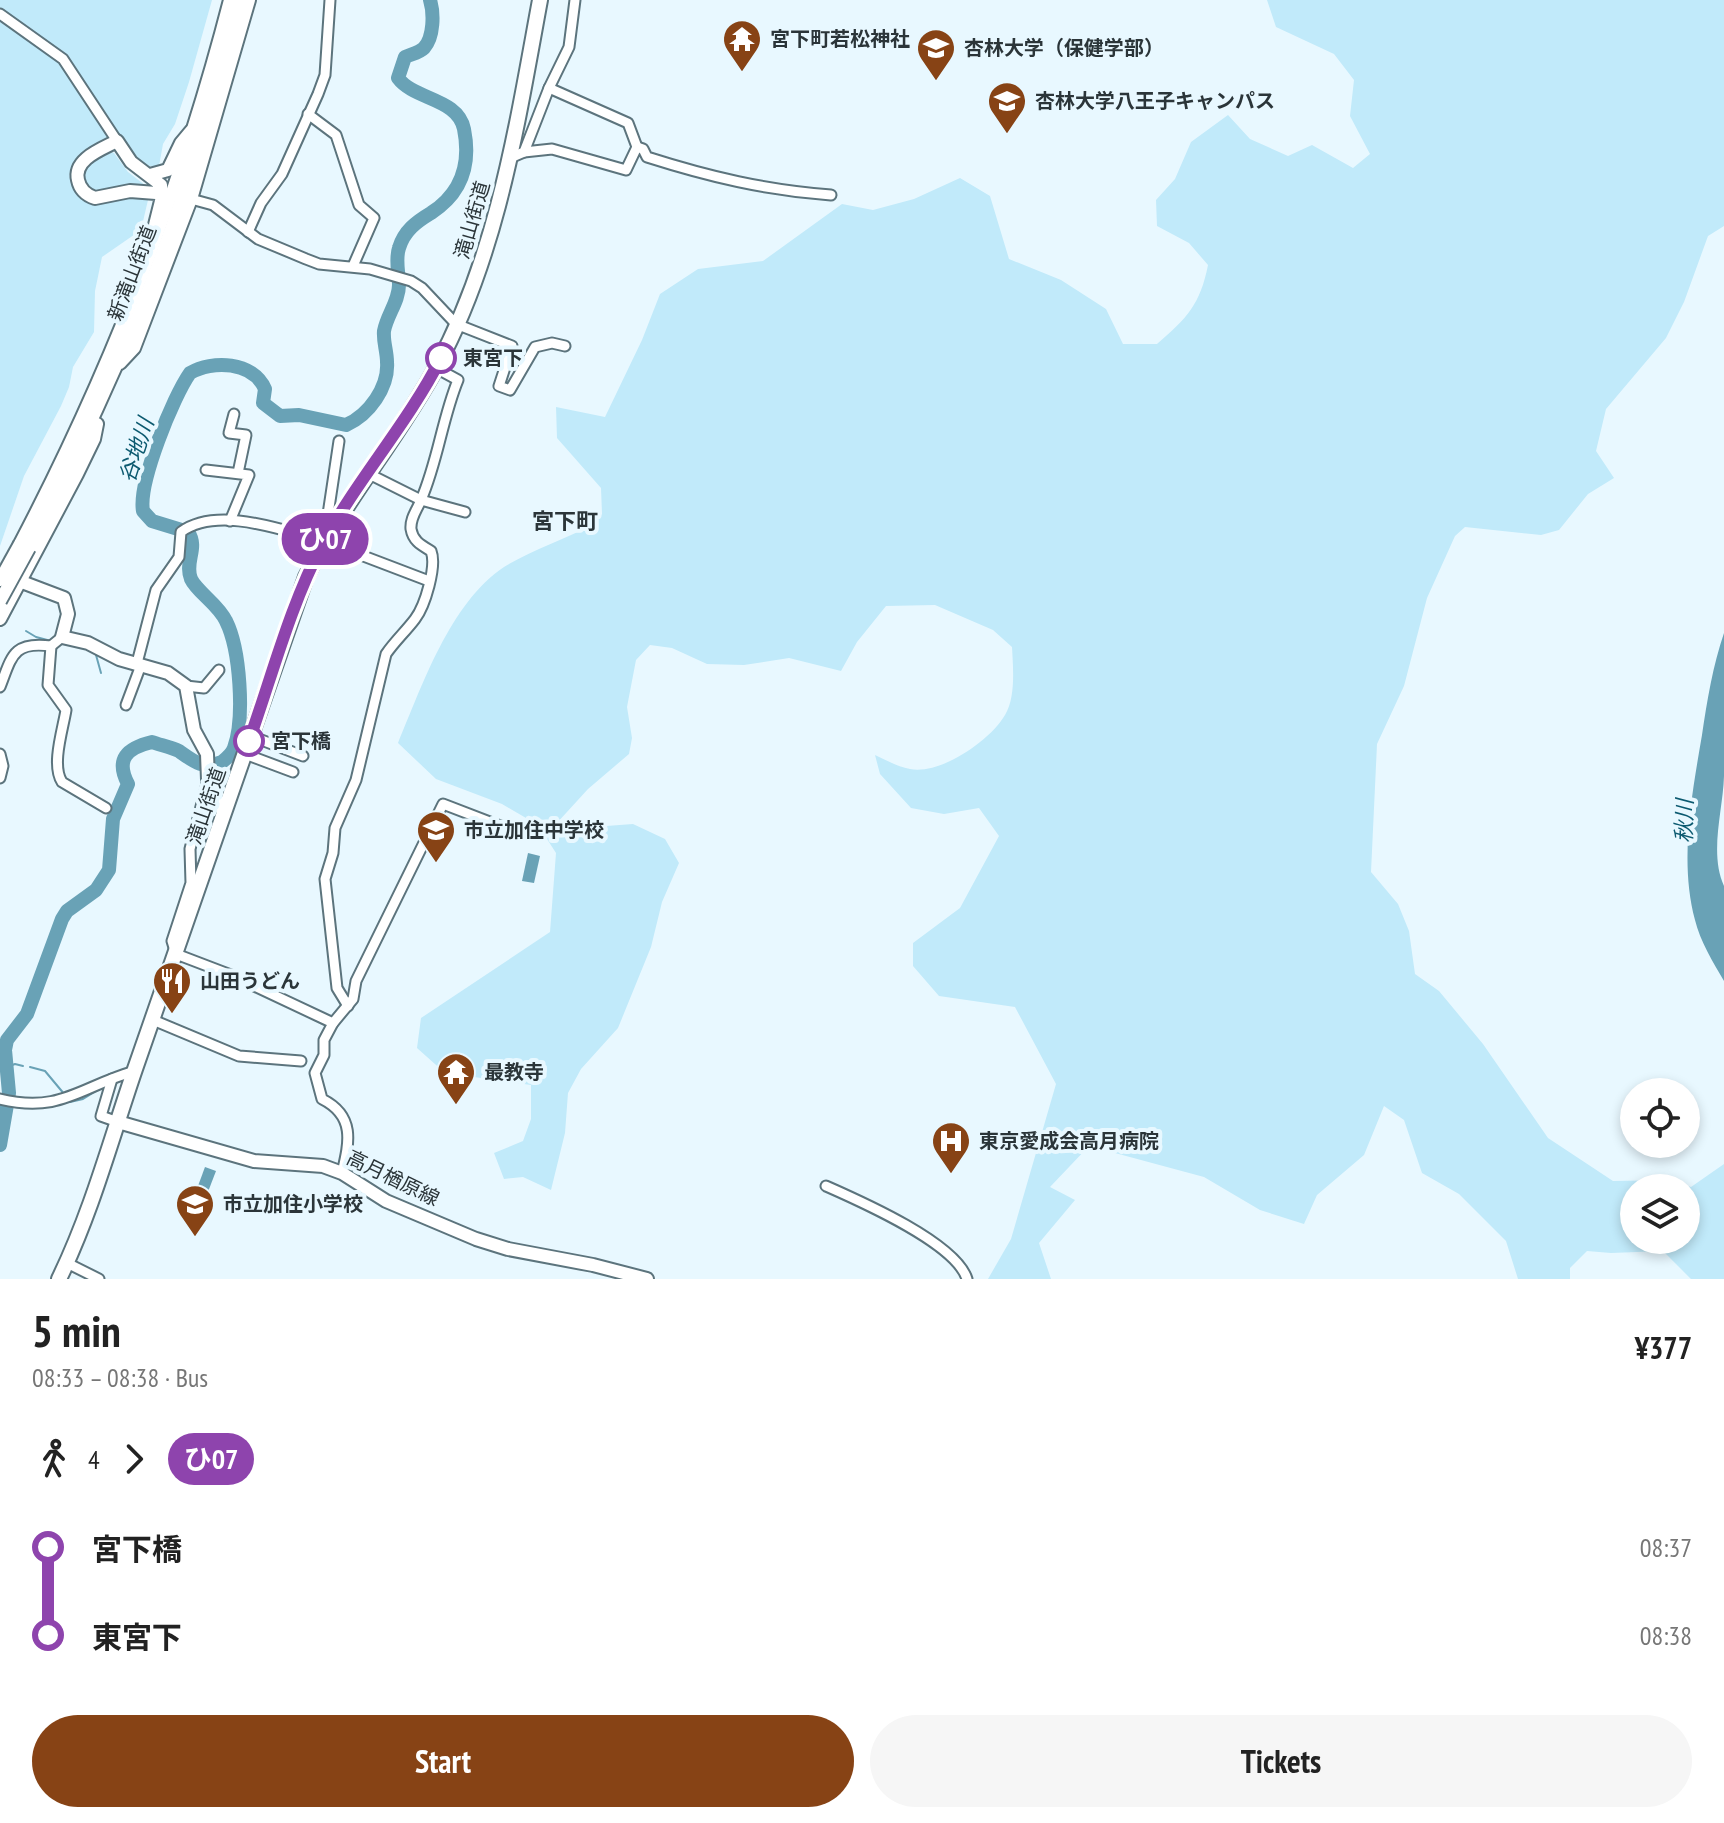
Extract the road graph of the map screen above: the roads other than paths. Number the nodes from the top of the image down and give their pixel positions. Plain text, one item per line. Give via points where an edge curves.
1 (230, 0) edge
2 (240, 0) edge
3 (249, 0) edge
4 (330, 0) edge
5 (540, 0) edge
6 (575, 0) edge
7 (0, 14) edge
8 (549, 88) junction
9 (308, 114) junction
10 (195, 127) junction
11 (117, 141) junction
12 (637, 147) junction
13 (517, 155) junction
14 (150, 175) junction
15 (156, 193) dead end
16 (831, 195) dead end
17 (189, 199) junction
18 (248, 232) junction
19 (149, 260) junction
20 (353, 266) junction
21 (456, 324) junction
22 (565, 346) dead end
23 (115, 368) junction
24 (436, 368) junction
25 (105, 393) junction
26 (234, 414) dead end
27 (339, 441) dead end
28 (206, 470) dead end
29 (238, 473) junction
30 (369, 474) junction
31 (421, 500) junction
32 (465, 512) dead end
33 (230, 521) junction
34 (324, 541) junction
35 (25, 546) junction
36 (0, 577) edge
37 (20, 581) junction
38 (429, 581) junction
39 (0, 601) edge
40 (0, 619) edge
41 (62, 637) junction
42 (51, 646) junction
43 (139, 664) junction
44 (219, 670) dead end
45 (184, 684) junction
46 (0, 687) edge
47 (126, 705) dead end
48 (251, 736) junction
49 (0, 754) edge
50 (245, 754) junction
51 (303, 756) dead end
52 (208, 770) junction
53 (293, 772) dead end
54 (0, 778) edge
55 (106, 808) dead end
56 (224, 814) junction
57 (521, 834) dead end
58 (176, 954) junction
59 (348, 1006) junction
60 (153, 1020) junction
61 (333, 1023) junction
62 (301, 1061) dead end
63 (135, 1071) junction
64 (112, 1079) junction
65 (1, 1099) edge
66 (118, 1122) junction
67 (342, 1173) junction
68 (826, 1186) dead end
69 (67, 1263) junction
70 (59, 1279) edge
71 (99, 1279) edge
72 (647, 1279) edge
73 (967, 1279) edge

1 - 10 main road, 新滝山街道
2 - 23 main road, 新滝山街道 via 190,173
3 - 17 main road
4 - 9 street via 325,75
5 - 13 highway, 滝山街道
6 - 8 street via 569,47
7 - 11 street via 63,59
8 - 12 street via 628,123
8 - 13 street
9 - 18 street via 282,174
9 - 20 street via 336,135 359,205 374,218
10 - 14 main road via 168,170
10 - 19 main road, 新滝山街道
11 - 14 main road via 131,162
11 - 15 main road via 83,162 77,176 82,190 95,198 130,191
12 - 13 street via 626,170 552,149
12 - 16 street via 647,157 703,174 779,191
13 - 21 highway, 滝山街道
14 - 19 main road via 162,192
17 - 18 street via 213,205
17 - 23 main road via 134,348
18 - 20 street via 319,264
19 - 35 main road, 新滝山街道
20 - 21 street via 404,278 422,288
21 - 22 street via 512,346 499,386 510,390 535,347
21 - 24 highway, 滝山街道
23 - 25 main road, 新滝山街道
24 - 30 highway, 滝山街道
24 - 31 street via 458,380
25 - 35 main road, 新滝山街道
25 - 37 main road via 94,439
26 - 29 street via 229,433 246,435
27 - 34 street
28 - 29 street
29 - 33 street via 249,475
30 - 31 street
30 - 34 highway, 滝山街道
31 - 32 street
31 - 38 street via 411,531 434,557
33 - 34 street
33 - 43 street via 200,522 185,530 179,557 156,590
34 - 38 street
34 - 48 highway, 滝山街道 via 306,577
35 - 36 main road, bridge
35 - 39 main road, bridge
36 - 37 main road
37 - 40 main road
37 - 41 main road via 64,598 68,614
38 - 59 street via 416,618 386,654 356,780 335,828 325,879 337,988
41 - 42 street
41 - 43 main road
42 - 46 street via 22,647 12,656
42 - 55 street via 48,685 66,710 58,776
43 - 45 main road
43 - 47 street
44 - 45 street via 204,688
45 - 52 main road
48 - 50 highway, 滝山街道
48 - 51 street
49 - 54 street
50 - 53 street
50 - 56 highway, 滝山街道
52 - 56 main road
52 - 58 street via 190,849 191,883 172,941
56 - 58 highway, 滝山街道
57 - 59 street via 443,804
58 - 60 highway, 滝山街道
58 - 61 street
59 - 61 street
60 - 62 street via 239,1056
60 - 63 highway, 滝山街道
61 - 67 street via 315,1082 322,1099 336,1106 350,1138
63 - 64 street
63 - 66 highway, 滝山街道
64 - 65 street via 53,1103
64 - 66 street via 101,1116
66 - 67 main road, 高月楢原線 via 254,1161 323,1166
66 - 69 highway, 滝山街道
67 - 72 main road, 高月楢原線 via 386,1201 476,1239
68 - 73 street via 892,1216 957,1262
69 - 70 highway, 滝山街道
69 - 71 street

